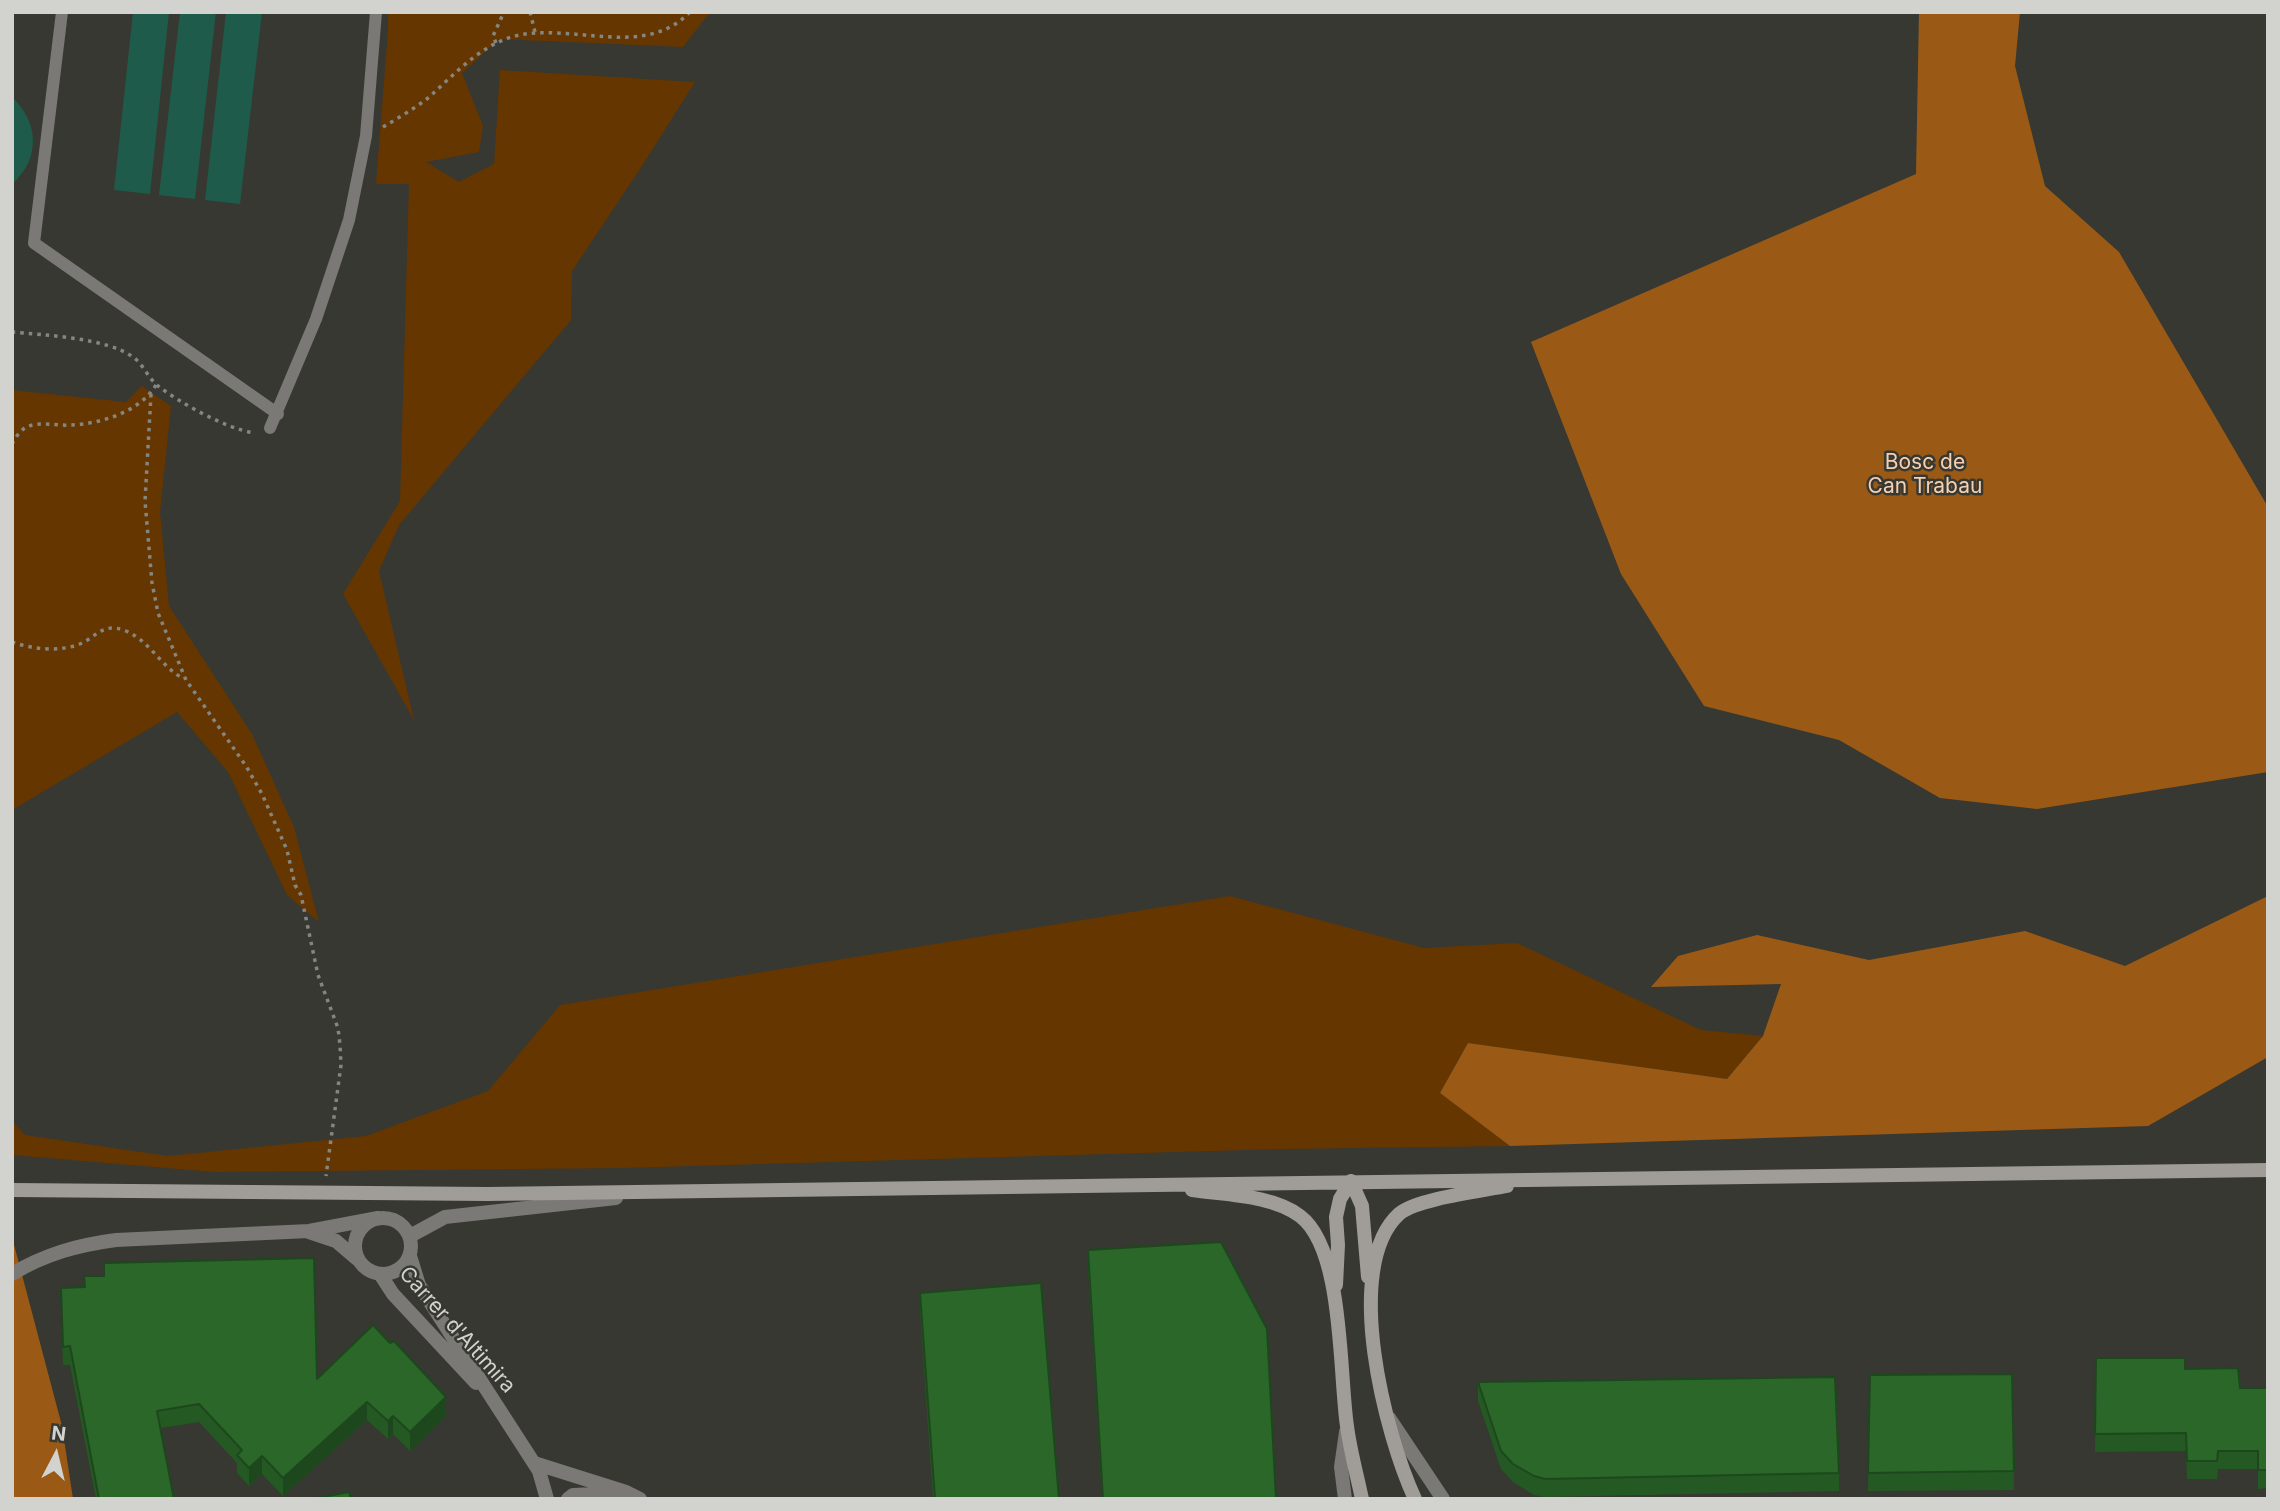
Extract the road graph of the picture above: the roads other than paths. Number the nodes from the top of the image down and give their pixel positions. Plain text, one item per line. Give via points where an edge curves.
1 (62, 12) edge
2 (376, 12) edge
3 (278, 414) junction
4 (270, 428) road end
5 (2268, 1170) edge
6 (1542, 1179) junction
7 (1351, 1181) junction
8 (1153, 1184) junction
9 (12, 1190) edge
10 (677, 1191) junction
11 (378, 1218) junction
12 (309, 1231) junction
13 (410, 1236) junction
14 (410, 1256) junction
15 (359, 1261) junction
16 (12, 1274) edge
17 (380, 1274) junction
18 (1336, 1296) junction
19 (1369, 1296) junction
20 (1384, 1410) junction
21 (503, 1413) junction
22 (1347, 1427) junction
23 (534, 1463) junction
24 (633, 1495) edge
25 (547, 1499) edge
26 (568, 1499) edge
27 (1345, 1499) edge
28 (1362, 1499) edge
29 (1415, 1499) edge
30 (1443, 1499) edge

1 - 3 lane via 34,243
2 - 3 lane via 366,136 349,220
3 - 4 lane
5 - 6 main road
6 - 7 main road
6 - 19 main road via 1402,1212 1386,1231
7 - 8 main road
7 - 18 main road via 1336,1217
7 - 19 main road via 1362,1206
8 - 10 main road
8 - 18 main road via 1262,1201 1301,1217 1321,1244
9 - 10 main road
10 - 13 street via 445,1216
11 - 12 street
11 - 13 street via 397,1221
11 - 15 street via 357,1234
12 - 15 street via 336,1241
12 - 16 street via 106,1241 62,1250
13 - 14 street
14 - 17 street via 398,1270
14 - 21 street, Carrer d'Altimira via 419,1285
15 - 17 street
17 - 21 street, Carrer d'Altimira via 393,1294
18 - 22 main road
19 - 20 main road
20 - 29 main road
20 - 30 street
21 - 23 street, Carrer d'Altimira
22 - 27 street via 1341,1467
22 - 28 main road
23 - 24 street
23 - 25 street, Carrer d'Altimira
24 - 26 street via 573,1495

